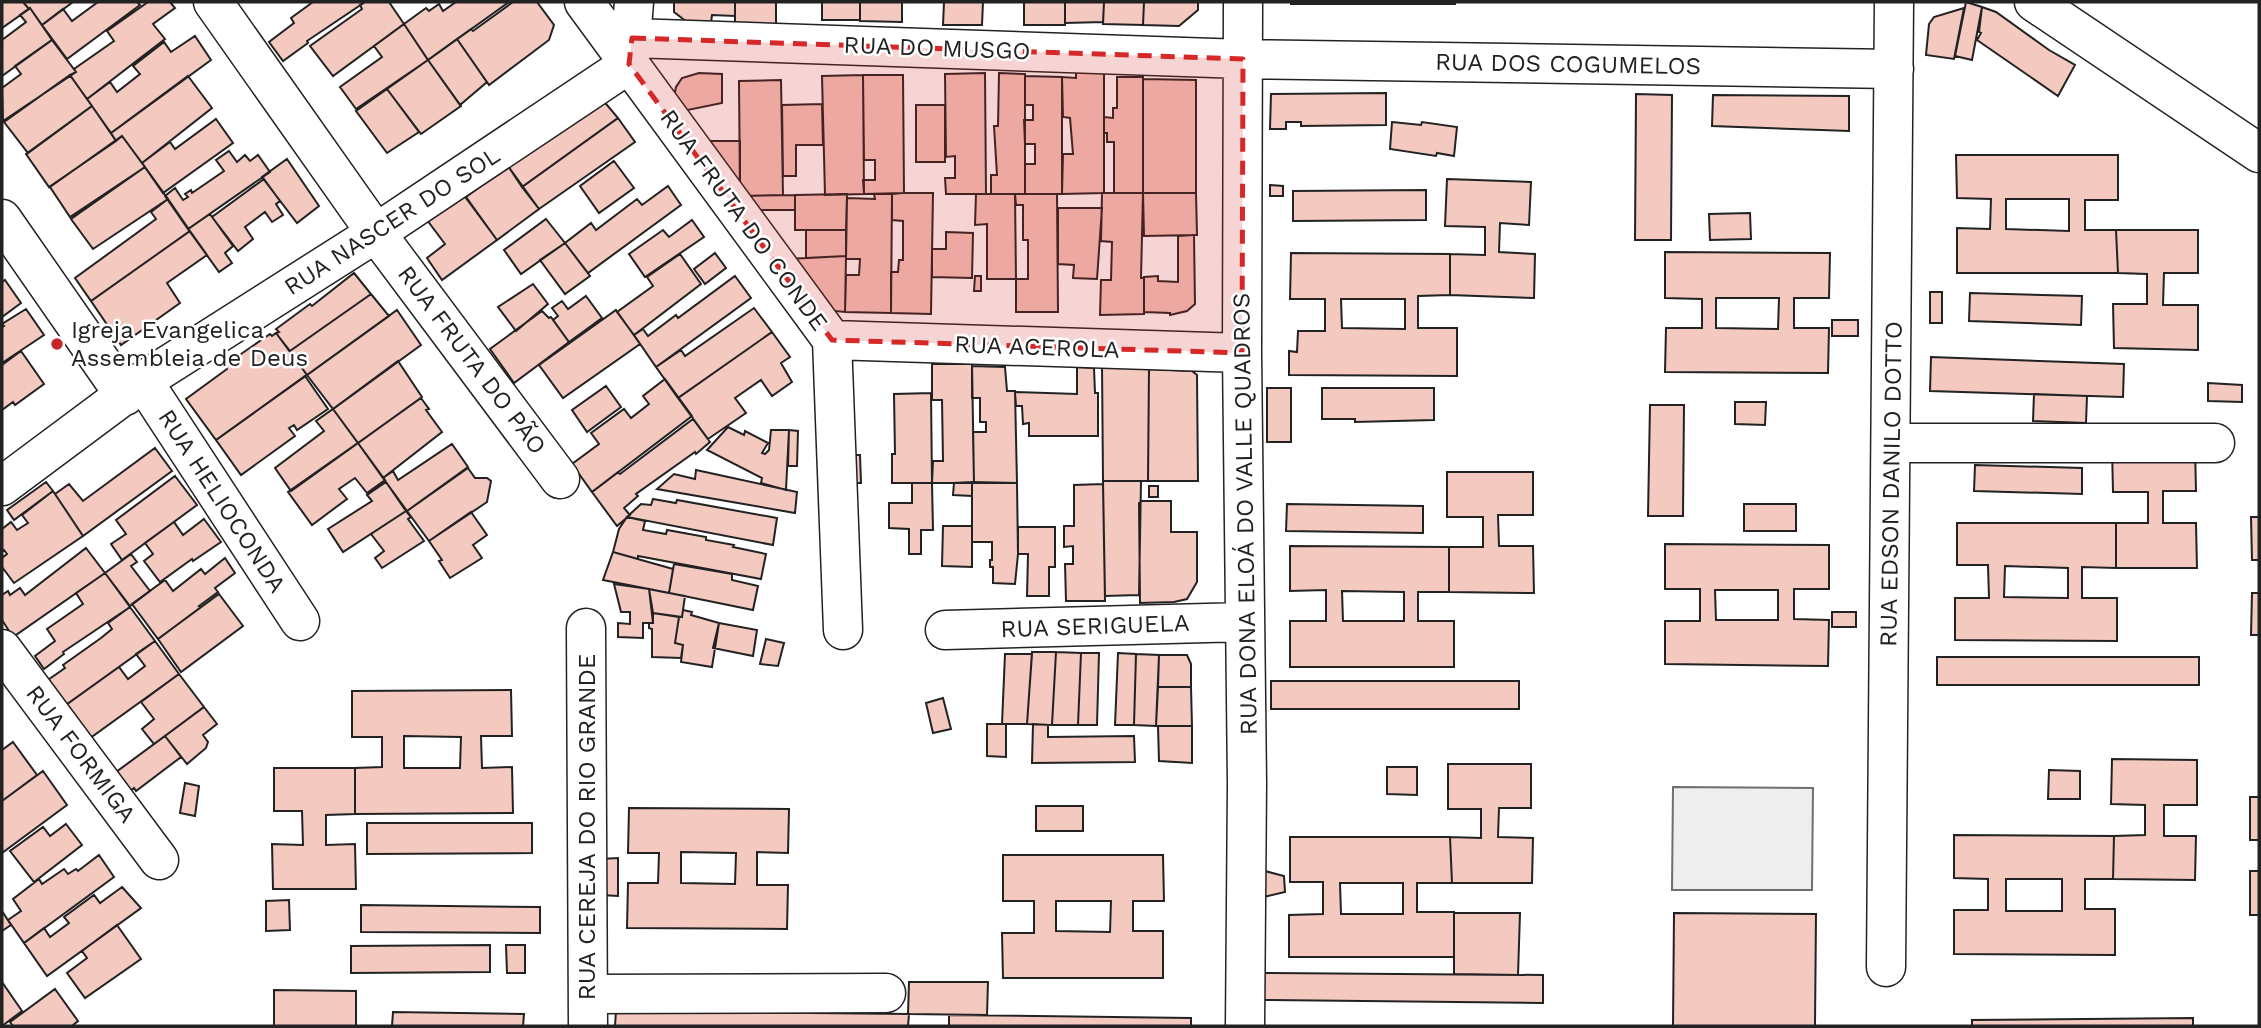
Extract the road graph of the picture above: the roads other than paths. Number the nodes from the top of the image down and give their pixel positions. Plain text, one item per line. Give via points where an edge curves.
1 (213, 2) edge
2 (584, 2) edge
3 (1242, 2) edge
4 (1894, 2) edge
5 (2034, 2) edge
6 (632, 35) edge
7 (1243, 59) junction
8 (1894, 69) junction
9 (2259, 153) edge
10 (2, 219) edge
11 (376, 233) junction
12 (832, 341) junction
13 (1242, 353) junction
14 (134, 388) junction
15 (1892, 443) junction
16 (2215, 443) dead end
17 (560, 480) dead end
18 (2, 486) edge
19 (300, 621) dead end
20 (1245, 622) junction
21 (586, 628) dead end
22 (843, 630) dead end
23 (945, 630) dead end
24 (2, 649) edge
25 (159, 860) dead end
26 (1886, 967) dead end
27 (886, 993) dead end
28 (588, 1010) edge
29 (1245, 1026) edge

1 - 11 street, RUA FRUTA DO PÃO
2 - 6 street, RUA FRUTA DO CONDE
3 - 7 street, RUA DONA ELOÁ DO VALLE QUADROS
4 - 8 street, RUA EDSON DANILO DOTTO
5 - 9 street
6 - 7 street, RUA DO MUSGO
6 - 11 street, RUA NASCER DO SOL
6 - 12 street, RUA FRUTA DO CONDE
7 - 8 street, RUA DOS COGUMELOS
7 - 13 street, RUA DONA ELOÁ DO VALLE QUADROS
8 - 15 street, RUA EDSON DANILO DOTTO
10 - 14 street, RUA HELIOCONDA
11 - 14 street, RUA NASCER DO SOL
11 - 17 street, RUA FRUTA DO PÃO
12 - 13 street, RUA ACEROLA
12 - 22 street, RUA FRUTA DO CONDE
13 - 20 street, RUA DONA ELOÁ DO VALLE QUADROS
14 - 18 street, RUA NASCER DO SOL
14 - 19 street, RUA HELIOCONDA
15 - 16 street
15 - 26 street, RUA EDSON DANILO DOTTO
20 - 23 street, RUA SERIGUELA
20 - 29 street, RUA DONA ELOÁ DO VALLE QUADROS
21 - 28 street, RUA CEREJA DO RIO GRANDE
24 - 25 street, RUA FORMIGA
27 - 28 street

